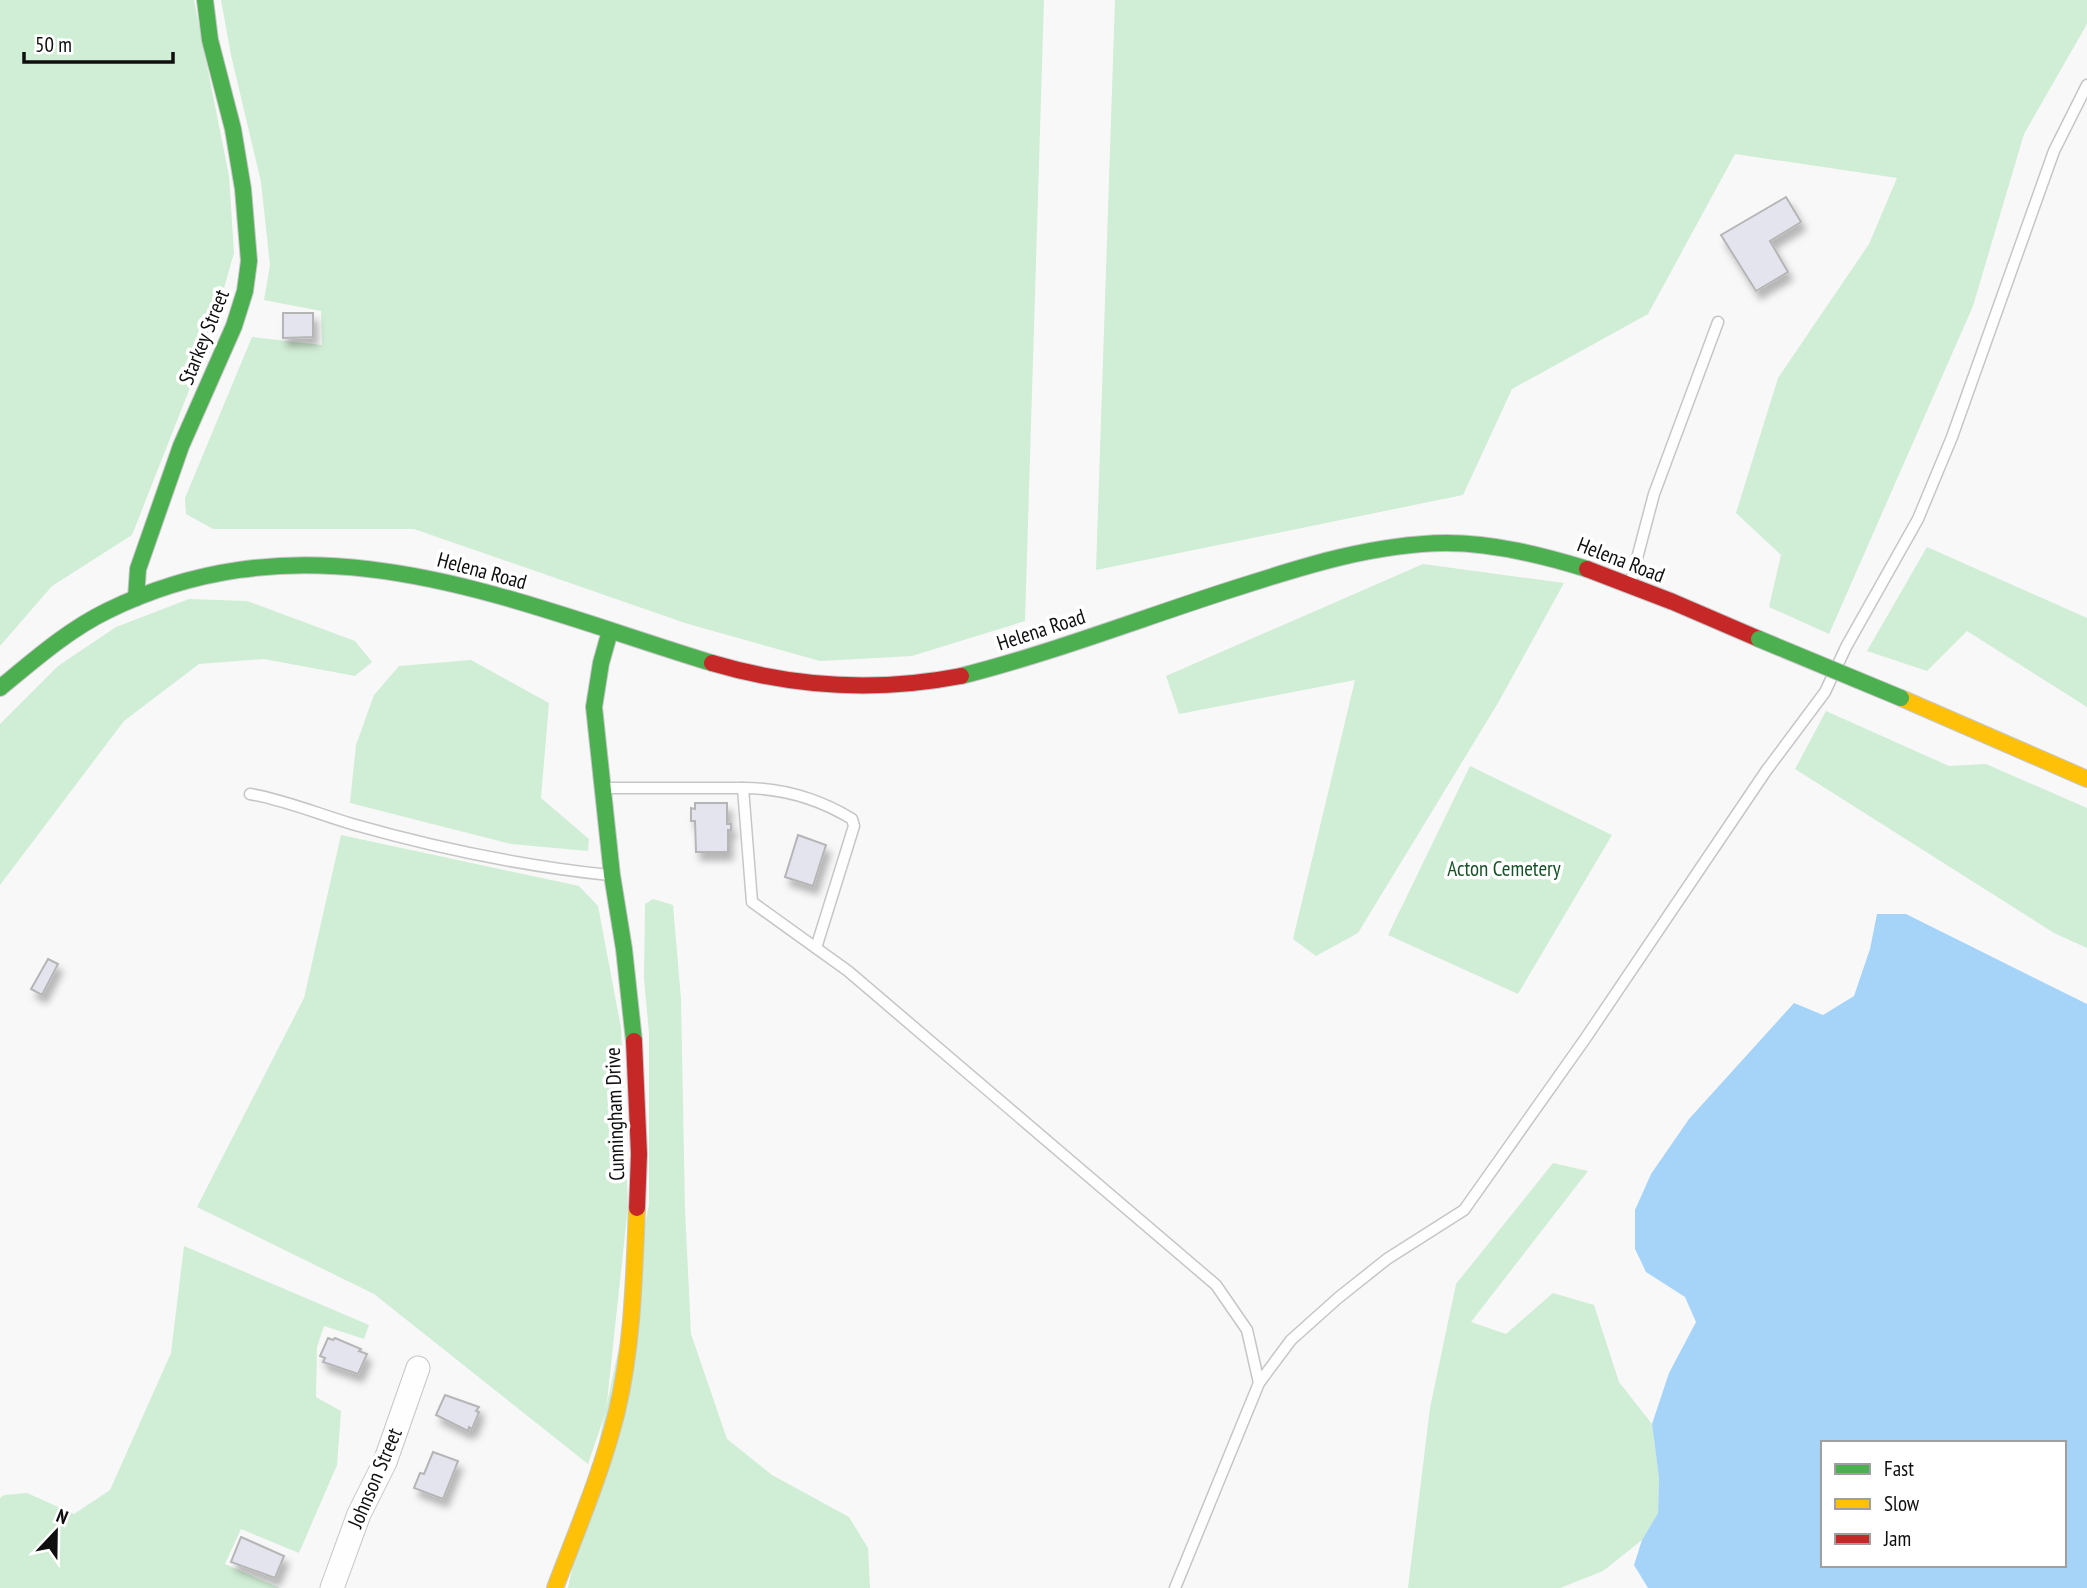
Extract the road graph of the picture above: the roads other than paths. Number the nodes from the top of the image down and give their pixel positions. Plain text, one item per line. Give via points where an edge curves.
1 (205, 0) edge
2 (2087, 85) edge
3 (1718, 323) dead end
4 (1630, 583) junction
5 (136, 598) junction
6 (610, 631) junction
7 (0, 688) edge
8 (2087, 779) edge
9 (603, 788) junction
10 (743, 788) junction
11 (250, 794) dead end
12 (612, 875) junction
13 (816, 948) junction
14 (418, 1368) dead end
15 (1259, 1383) junction
16 (332, 1588) edge
17 (555, 1588) edge
18 (1175, 1588) edge

1 - 5 main road, Starkey Street via 210,40 233,129 249,261 234,326 181,446 138,569
2 - 15 lane via 2054,151 1918,519 1825,692 1464,1210 1387,1259 1338,1298 1291,1340
3 - 4 lane via 1654,494
4 - 6 main road, Helena Road via 1572,562 1485,544 1402,545 1307,565 978,672 879,687 757,675
4 - 8 main road, Helena Road, bridge
5 - 6 main road, Helena Road via 170,583 249,565 339,564 467,587
5 - 7 main road, Helena Road via 74,629
6 - 9 main road, Cunningham Drive via 594,707
9 - 10 lane
9 - 12 main road, Cunningham Drive
10 - 13 lane via 752,902
10 - 13 lane via 788,792 852,819 854,826
11 - 12 lane via 444,847
12 - 17 main road, Cunningham Drive via 635,1054 639,1154 632,1311 608,1445
13 - 15 lane via 1216,1284 1247,1330
14 - 16 street, Johnson Street
15 - 18 lane

